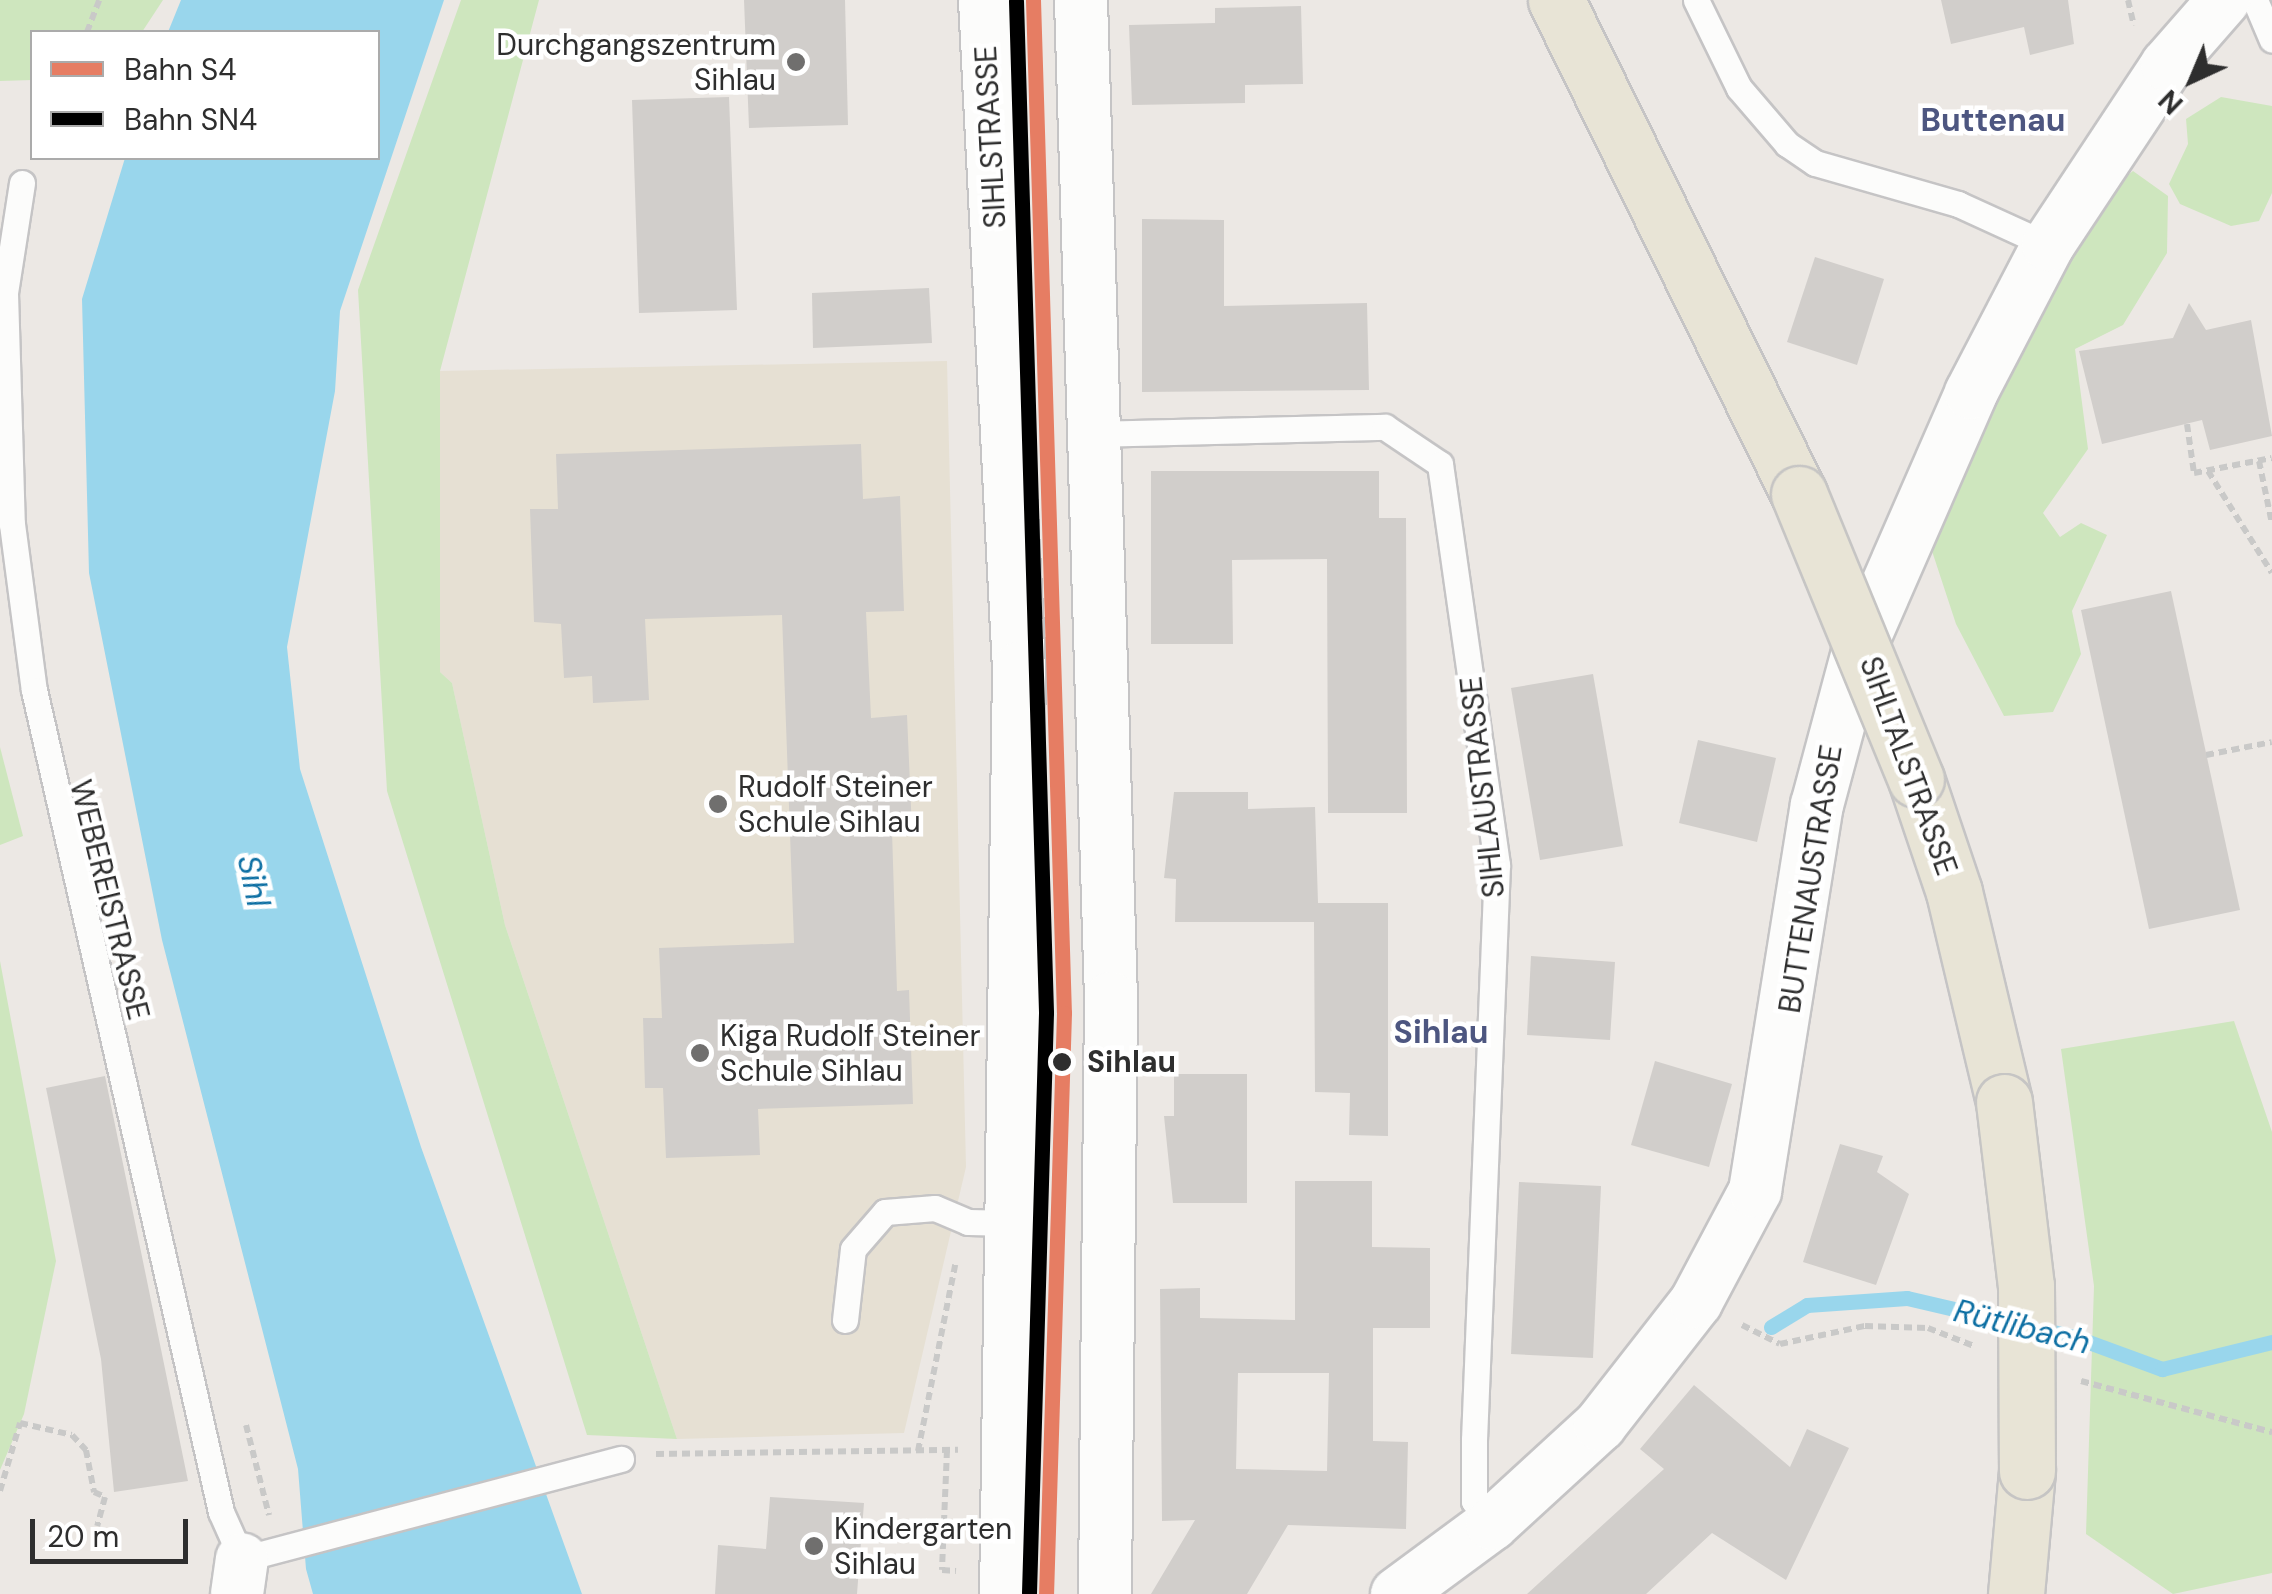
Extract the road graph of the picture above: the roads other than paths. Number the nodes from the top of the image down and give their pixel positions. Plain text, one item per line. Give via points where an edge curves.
1 (985, 0) edge
2 (1080, 0) edge
3 (1556, 0) edge
4 (1696, 0) edge
5 (2224, 0) edge
6 (2255, 0) edge
7 (2272, 40) edge
8 (22, 184) dead end
9 (2048, 245) junction
10 (1094, 434) junction
11 (1015, 1223) junction
12 (845, 1320) dead end
13 (621, 1459) road end
14 (1492, 1524) junction
15 (248, 1570) edge
16 (1006, 1594) edge
17 (1106, 1594) edge
18 (1397, 1594) edge
19 (2016, 1594) edge

1 - 11 street, SIHLSTRASSE via 1019,668
2 - 10 street
3 - 19 main road, SIHLTALSTRASSE, bridge via 1799,494 1916,780 1954,892 2004,1102 2026,1286 2027,1471
4 - 9 lane via 1739,88 1787,144 1815,163 1958,204
5 - 9 street, BUTTENAUSTRASSE via 2167,65
6 - 7 lane
8 - 15 lane via 5,293 12,524 34,690 221,1512
9 - 14 street, BUTTENAUSTRASSE via 1970,393 1858,652 1817,805 1755,1191 1648,1368
10 - 14 lane, SIHLAUSTRASSE via 1385,427 1440,464 1497,865 1474,1455 1474,1501
10 - 17 street via 1111,998
11 - 12 lane via 968,1222 936,1208 885,1212 853,1249
11 - 16 street, SIHLSTRASSE
13 - 15 lane
14 - 18 street, BUTTENAUSTRASSE

